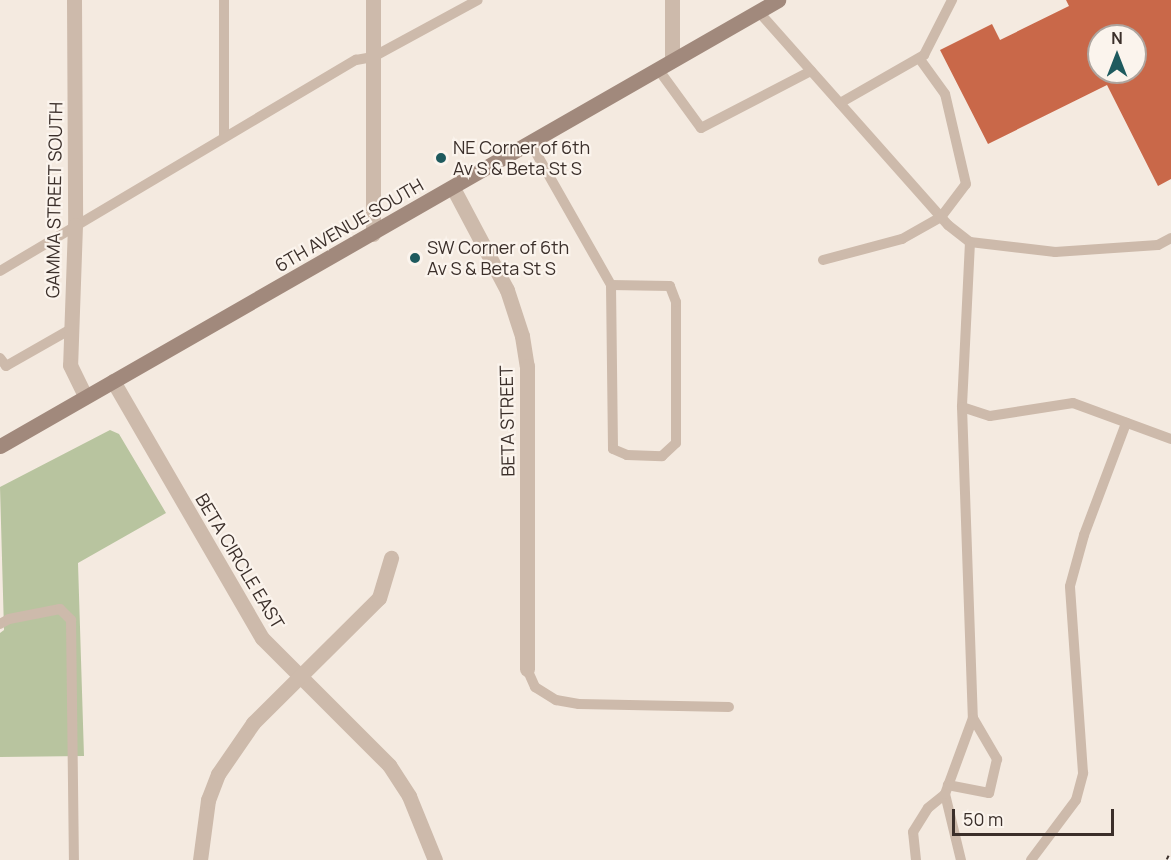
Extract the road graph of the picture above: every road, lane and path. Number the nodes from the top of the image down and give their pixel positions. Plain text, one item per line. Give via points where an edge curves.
1 (74, 0) edge
2 (224, 0) edge
3 (373, 0) edge
4 (478, 0) edge
5 (672, 0) edge
6 (778, 0) edge
7 (952, 0) edge
8 (758, 11) junction
9 (373, 57) junction
10 (919, 58) junction
11 (672, 60) junction
12 (658, 69) junction
13 (811, 71) junction
14 (840, 103) junction
15 (224, 137) junction
16 (531, 144) junction
17 (453, 188) junction
18 (941, 217) junction
19 (75, 225) junction
20 (373, 234) junction
21 (1171, 238) edge
22 (970, 242) junction
23 (823, 260) dead end
24 (0, 272) edge
25 (611, 285) junction
26 (71, 329) junction
27 (0, 358) edge
28 (113, 381) junction
29 (85, 396) junction
30 (962, 406) junction
31 (1126, 423) junction
32 (1171, 440) edge
33 (0, 446) edge
34 (392, 558) dead end
35 (0, 624) edge
36 (527, 669) joint
37 (297, 677) junction
38 (729, 707) dead end
39 (973, 718) junction
40 (947, 789) junction
41 (74, 860) edge
42 (200, 860) edge
43 (435, 860) edge
44 (916, 860) edge
45 (961, 860) edge
46 (1031, 860) edge

1 - 19 street, GAMMA STREET SOUTH
2 - 15 lane
3 - 9 street
4 - 9 lane
5 - 11 street
6 - 8 main road, 6TH AVENUE SOUTH
7 - 10 lane
8 - 11 main road, 6TH AVENUE SOUTH
8 - 13 lane
9 - 15 lane via 356,60
9 - 20 street
10 - 14 lane
10 - 18 lane via 945,94 966,184
11 - 12 main road, 6TH AVENUE SOUTH
12 - 13 lane via 701,128
12 - 16 main road, 6TH AVENUE SOUTH
13 - 14 lane
14 - 18 lane
15 - 19 lane
16 - 17 main road, 6TH AVENUE SOUTH
16 - 25 lane
17 - 20 main road, 6TH AVENUE SOUTH
17 - 36 street, BETA STREET via 507,290 527,366
18 - 22 lane
18 - 23 lane via 902,239
19 - 24 lane
19 - 26 street, GAMMA STREET SOUTH
20 - 28 main road, 6TH AVENUE SOUTH
21 - 22 lane via 1158,246 1055,252
22 - 30 lane
25 - 25 lane via 614,449 627,455 662,456 676,443 676,302 670,286
26 - 27 lane via 6,366
26 - 29 street, GAMMA STREET SOUTH via 70,365
28 - 29 main road, 6TH AVENUE SOUTH
28 - 37 street, BETA CIRCLE EAST via 244,611
29 - 33 main road, 6TH AVENUE SOUTH
30 - 31 lane via 990,416 1073,403
30 - 39 lane
31 - 32 lane
31 - 46 lane via 1084,535 1070,586 1083,772 1076,800
34 - 37 street via 379,598
35 - 41 lane via 60,609 71,620
36 - 38 lane via 536,687 567,702 609,707
37 - 42 street via 253,723 218,774 208,800
37 - 43 street, BETA CIRCLE EAST via 389,765 409,796
39 - 40 lane
39 - 40 lane via 997,759 989,793
40 - 44 lane via 928,808 914,832
40 - 45 lane

